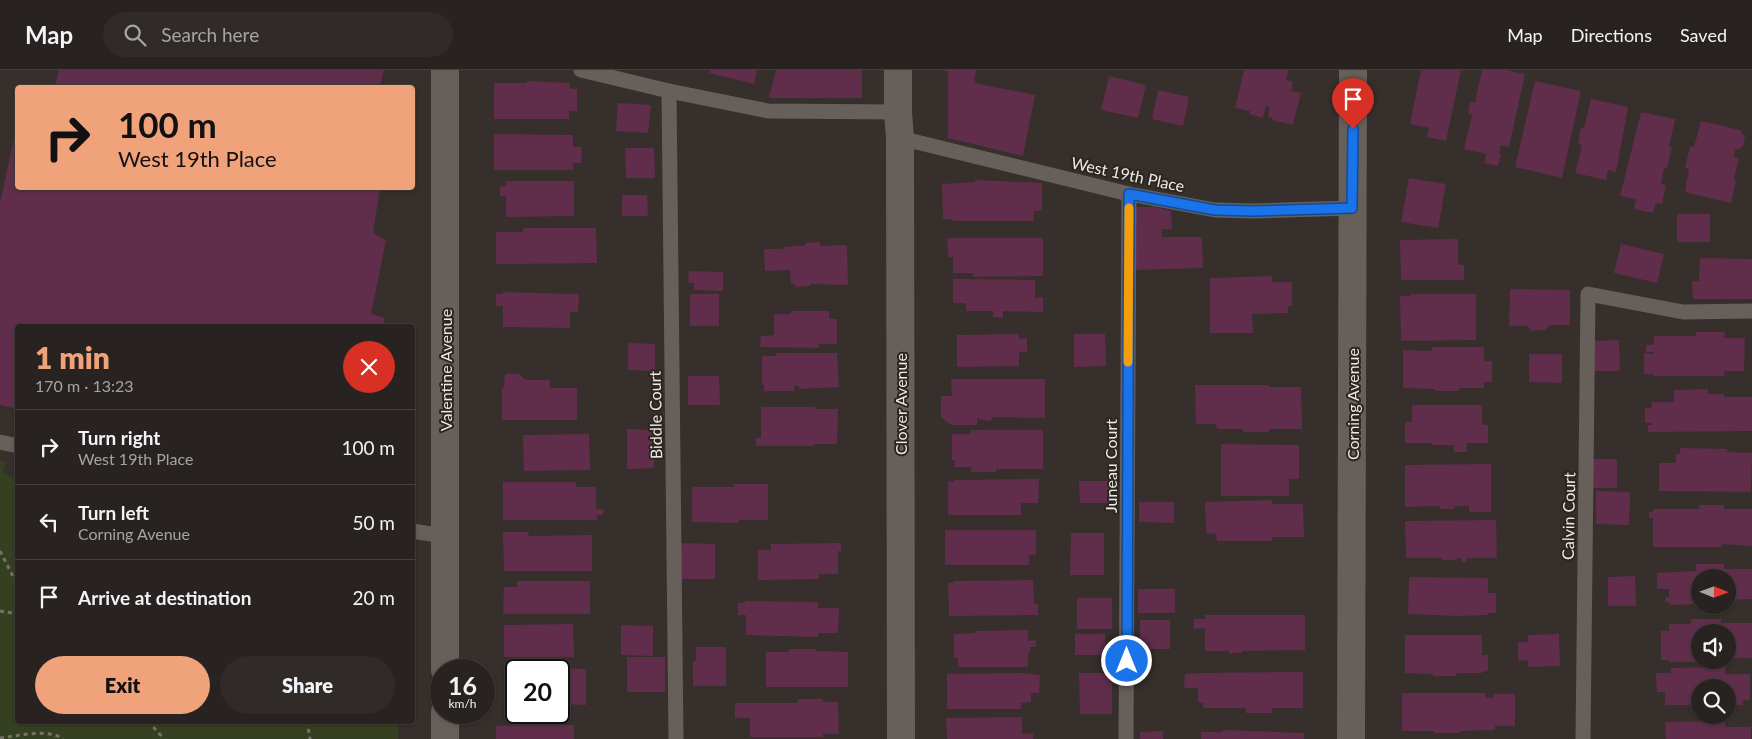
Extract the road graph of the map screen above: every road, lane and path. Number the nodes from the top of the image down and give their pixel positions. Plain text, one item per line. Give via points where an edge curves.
1 (445, 70) edge
2 (581, 70) edge
3 (898, 70) edge
4 (1353, 70) edge
5 (669, 91) junction
6 (899, 125) junction
7 (1129, 194) junction
8 (1352, 208) junction
9 (1752, 311) edge
10 (0, 442) edge
11 (15, 445) edge
12 (415, 531) edge
13 (444, 536) junction
14 (0, 552) edge
15 (15, 580) edge
16 (0, 611) edge
17 (15, 614) edge
18 (444, 659) edge
19 (151, 724) edge
20 (308, 724) edge
21 (445, 724) edge
22 (0, 738) edge
23 (63, 739) edge
24 (164, 739) edge
25 (310, 739) edge
26 (445, 739) edge
27 (676, 739) edge
28 (901, 739) edge
29 (1126, 739) edge
30 (1352, 739) edge
31 (1584, 739) edge

1 - 13 street, Valentine Avenue
2 - 5 lane, West 19th Place
3 - 6 street, Clover Avenue
4 - 8 street, Corning Avenue
5 - 6 lane, West 19th Place via 768,111
5 - 27 lane, Biddle Court
6 - 7 lane, West 19th Place
6 - 28 street, Clover Avenue
7 - 8 lane, West 19th Place via 1215,210
7 - 29 lane, Juneau Court
8 - 30 street, Corning Avenue
9 - 31 lane, Calvin Court via 1683,312 1588,294
10 - 11 lane
12 - 13 lane
13 - 18 street, Valentine Avenue
14 - 15 path
16 - 17 path
19 - 24 path
20 - 25 path
21 - 26 street
22 - 23 path via 52,734

